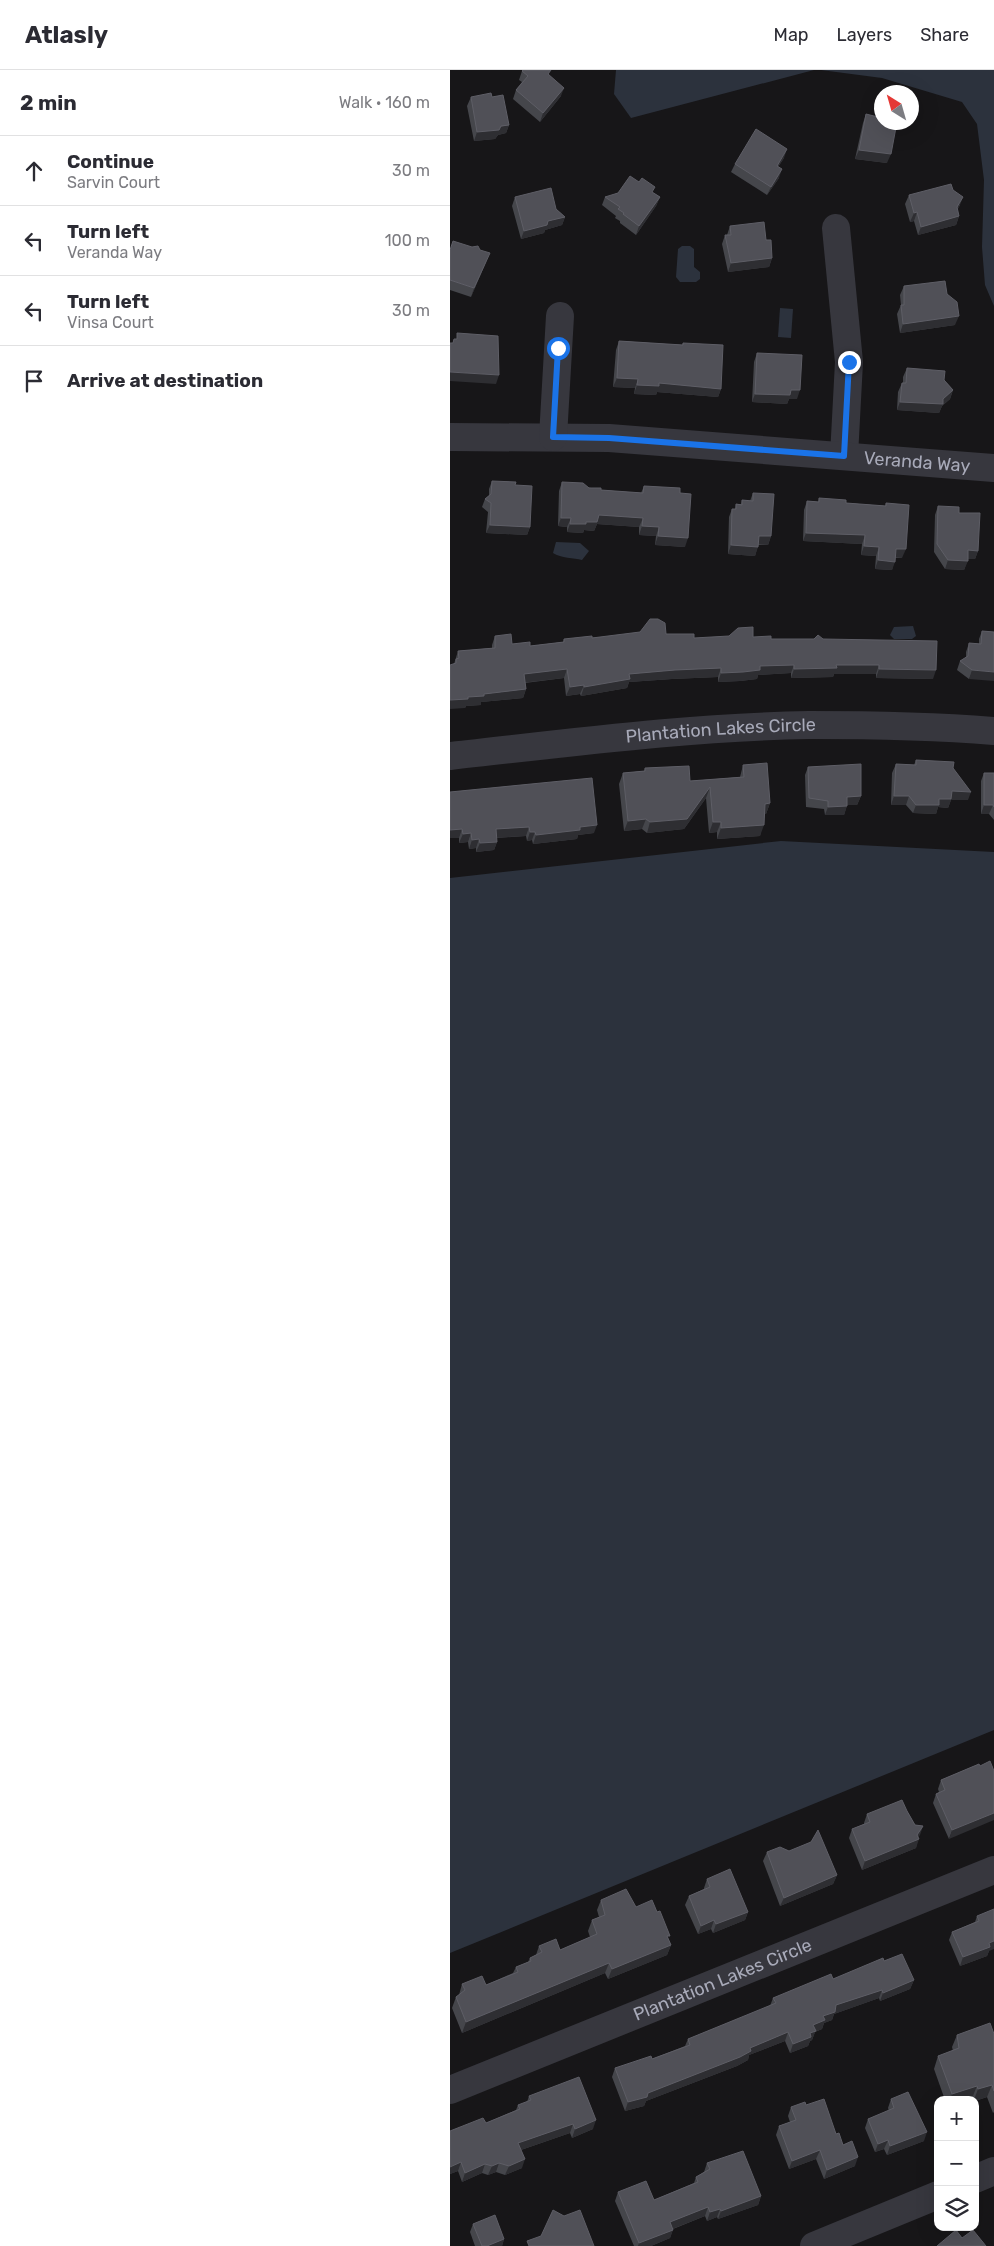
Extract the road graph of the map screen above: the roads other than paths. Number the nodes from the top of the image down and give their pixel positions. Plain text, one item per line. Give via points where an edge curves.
1 (836, 228) dead end
2 (560, 316) dead end
3 (450, 437) edge
4 (553, 437) junction
5 (844, 456) junction
6 (994, 468) edge
7 (994, 731) edge
8 (450, 756) edge
9 (994, 1870) edge
10 (450, 2090) edge
11 (994, 2171) edge
12 (979, 2177) edge
13 (934, 2197) edge
14 (862, 2237) edge
15 (814, 2246) edge

1 - 5 street via 849,362
2 - 4 street
3 - 4 street, Veranda Way
4 - 5 street, Veranda Way via 609,438
5 - 6 street, Veranda Way
7 - 8 street, Plantation Lakes Circle via 880,725 728,729
9 - 10 street, Plantation Lakes Circle
11 - 12 street
13 - 14 street
14 - 15 street

